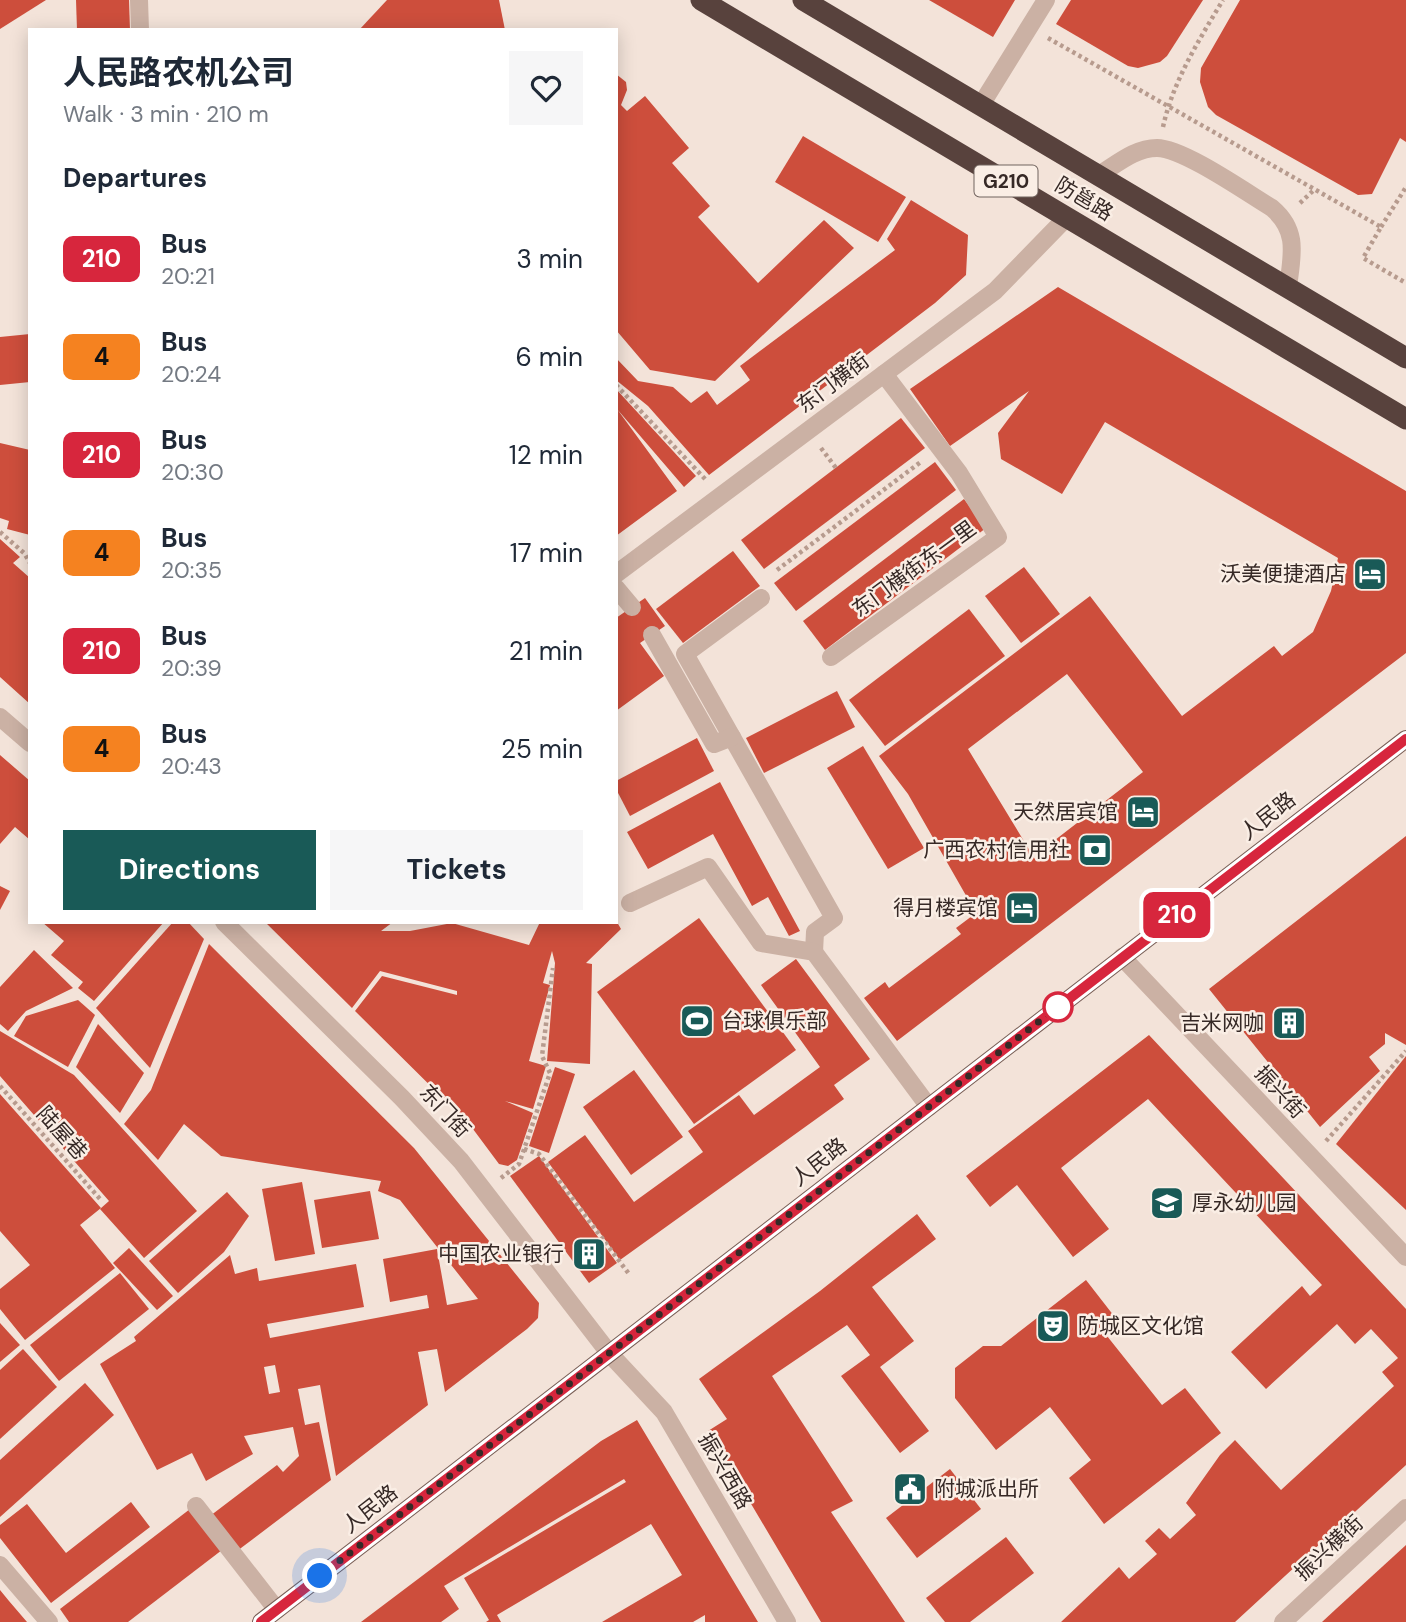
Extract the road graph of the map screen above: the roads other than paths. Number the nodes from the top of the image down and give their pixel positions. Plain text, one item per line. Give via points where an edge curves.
1 (139, 0) edge
2 (701, 0) edge
3 (803, 0) edge
4 (1046, 0) edge
5 (140, 28) edge
6 (981, 106) junction
7 (1099, 175) junction
8 (1067, 217) junction
9 (1288, 287) junction
10 (1406, 358) edge
11 (884, 374) junction
12 (1406, 419) edge
13 (618, 573) edge
14 (618, 590) edge
15 (761, 598) dead end
16 (632, 607) dead end
17 (652, 635) dead end
18 (831, 657) dead end
19 (0, 716) edge
20 (732, 737) junction
21 (1406, 739) edge
22 (28, 741) edge
23 (630, 903) dead end
24 (226, 924) edge
25 (814, 952) junction
26 (1122, 957) junction
27 (929, 1107) junction
28 (1406, 1257) edge
29 (609, 1353) junction
30 (196, 1506) dead end
31 (1406, 1508) edge
32 (0, 1564) edge
33 (277, 1610) junction
34 (49, 1622) edge
35 (261, 1622) edge
36 (788, 1622) edge
37 (1283, 1622) edge

1 - 5 street
2 - 8 highway, 防邕路 / G210
3 - 6 highway, 防邕路 / G210
4 - 6 street
6 - 7 highway, 防邕路 / G210
7 - 9 highway, 防邕路 / G210
7 - 9 street via 1128,156 1158,148 1176,152 1272,208 1290,232
8 - 11 street, 东门横街 via 995,291
8 - 12 highway, 防邕路 / G210
9 - 10 highway, 防邕路 / G210
11 - 13 street, 东门横街
11 - 18 street, 东门横街东一里 via 940,447 998,537
14 - 16 street
15 - 20 street via 685,654
17 - 20 street via 714,744
19 - 22 street
20 - 25 street via 834,918 815,932
21 - 26 main road, 人民路
23 - 25 street via 708,867 761,943
24 - 29 street, 东门街 via 461,1161
25 - 27 street
26 - 27 main road, 人民路
26 - 28 street, 振兴街
27 - 29 main road, 人民路
29 - 33 main road, 人民路
29 - 36 street, 振兴西路 via 664,1412
30 - 33 street
31 - 37 street, 振兴横街
32 - 34 street
33 - 35 main road, 人民路

